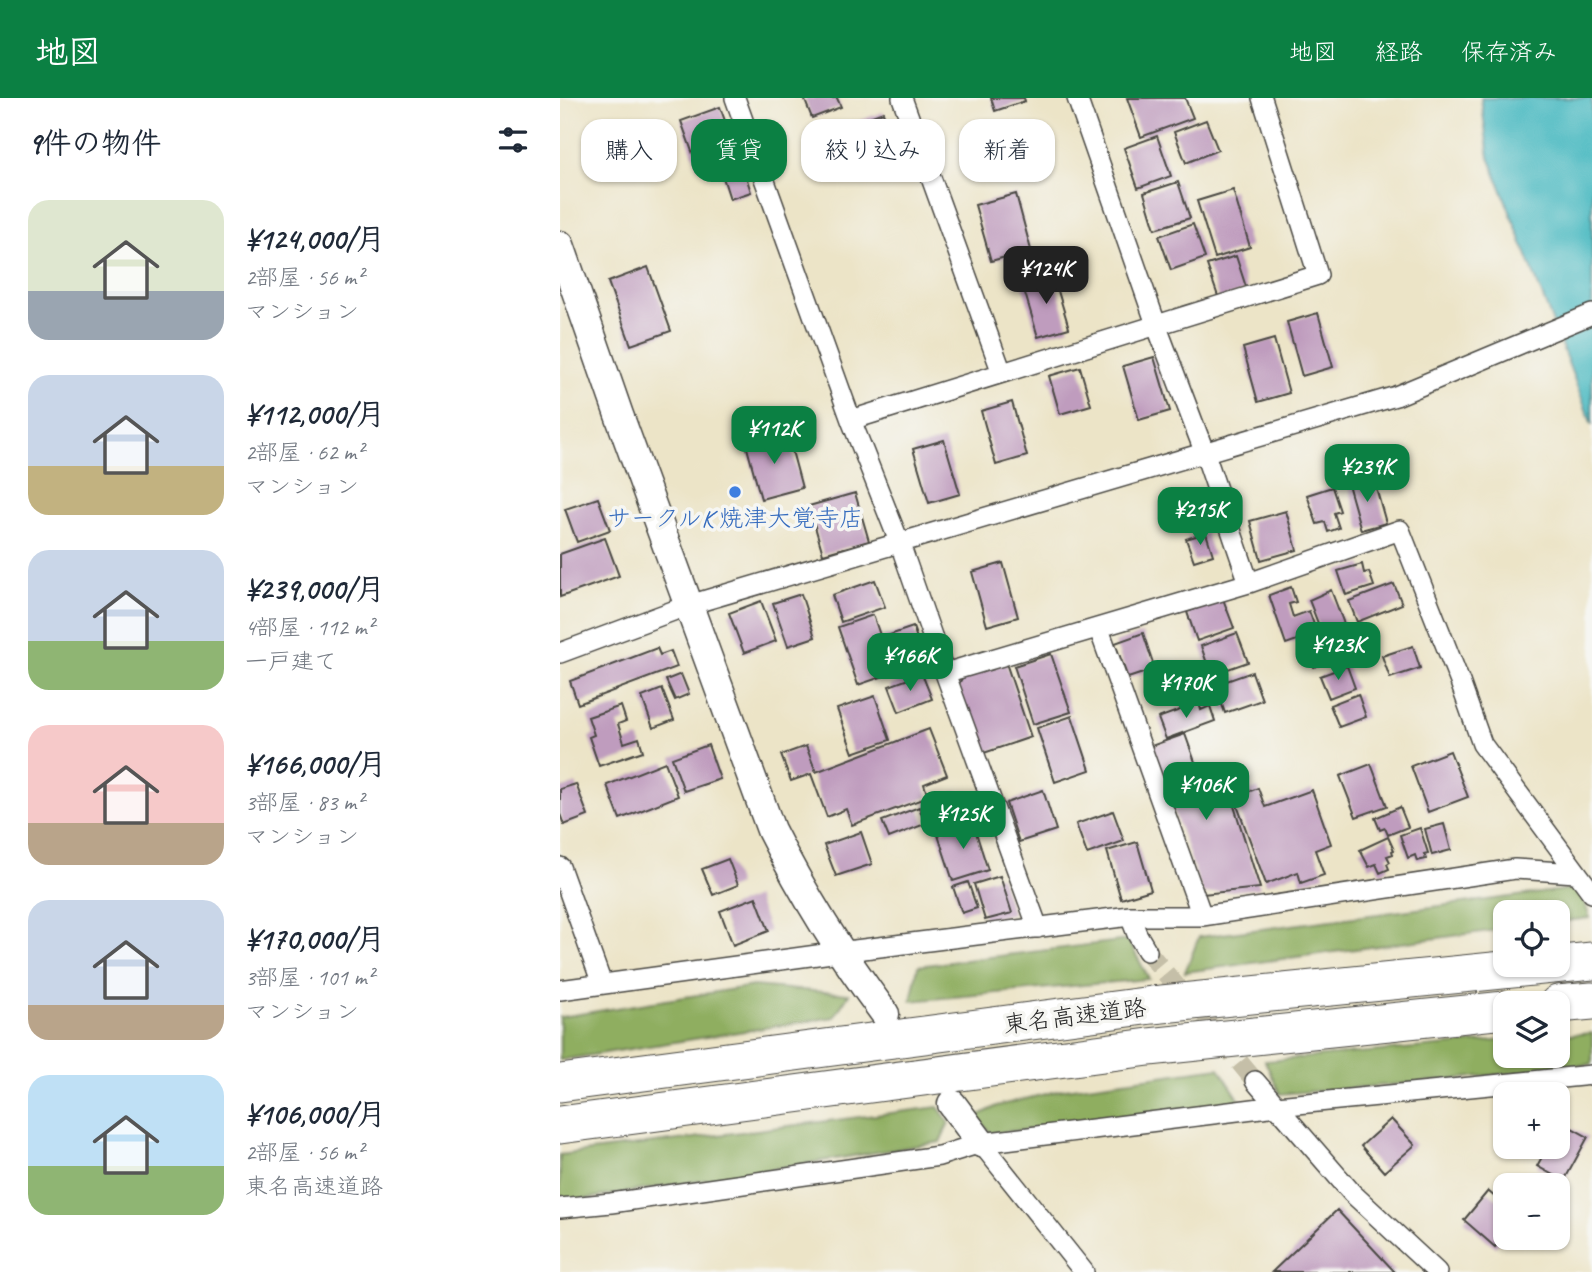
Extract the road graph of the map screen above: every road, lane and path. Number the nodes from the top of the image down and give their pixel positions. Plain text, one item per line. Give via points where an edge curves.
1 (735, 98) edge
2 (902, 98) edge
3 (1077, 98) edge
4 (1262, 98) edge
5 (560, 245) edge
6 (567, 285) edge
7 (1592, 313) edge
8 (1157, 327) junction
9 (1002, 373) junction
10 (851, 420) junction
11 (1205, 452) junction
12 (900, 544) junction
13 (1249, 583) junction
14 (689, 605) junction
15 (1098, 629) junction
16 (560, 653) edge
17 (944, 673) junction
18 (560, 867) edge
19 (1576, 873) junction
20 (1592, 893) edge
21 (1130, 916) junction
22 (1202, 916) junction
23 (1038, 928) junction
24 (1147, 951) tunnel mouth
25 (839, 952) junction
26 (1592, 961) edge
27 (603, 984) junction
28 (560, 990) edge
29 (1592, 1001) edge
30 (1570, 1003) edge
31 (1493, 1011) edge
32 (885, 1014) dead end
33 (1592, 1075) edge
34 (1255, 1081) tunnel mouth
35 (560, 1083) edge
36 (952, 1104) dead end
37 (1277, 1106) junction
38 (560, 1125) edge
39 (981, 1143) junction
40 (560, 1208) edge
41 (1084, 1272) edge
42 (1437, 1272) edge

1 - 10 street
2 - 9 street
3 - 8 street
4 - 8 street via 1318,275
5 - 6 street
6 - 14 street
7 - 11 street via 1396,396
8 - 9 street
8 - 11 street
9 - 10 street
10 - 12 street
11 - 12 street
11 - 13 street
12 - 14 street
12 - 17 street
13 - 15 street
13 - 19 street via 1400,530 1482,744
14 - 16 street
14 - 25 street via 771,830
15 - 17 street
15 - 22 street
17 - 23 street
18 - 27 street
19 - 20 street
19 - 22 street via 1515,869
21 - 22 street
21 - 23 street
21 - 24 street
23 - 25 street
25 - 27 street
25 - 32 street
26 - 35 highway, 東名高速道路 via 1152,1005
27 - 28 street
29 - 30 highway
31 - 38 highway, 東名高速道路 via 1149,1047
33 - 37 street
34 - 37 street
36 - 39 street
37 - 39 street
37 - 42 street via 1352,1193
39 - 40 street via 939,1156
39 - 41 street

